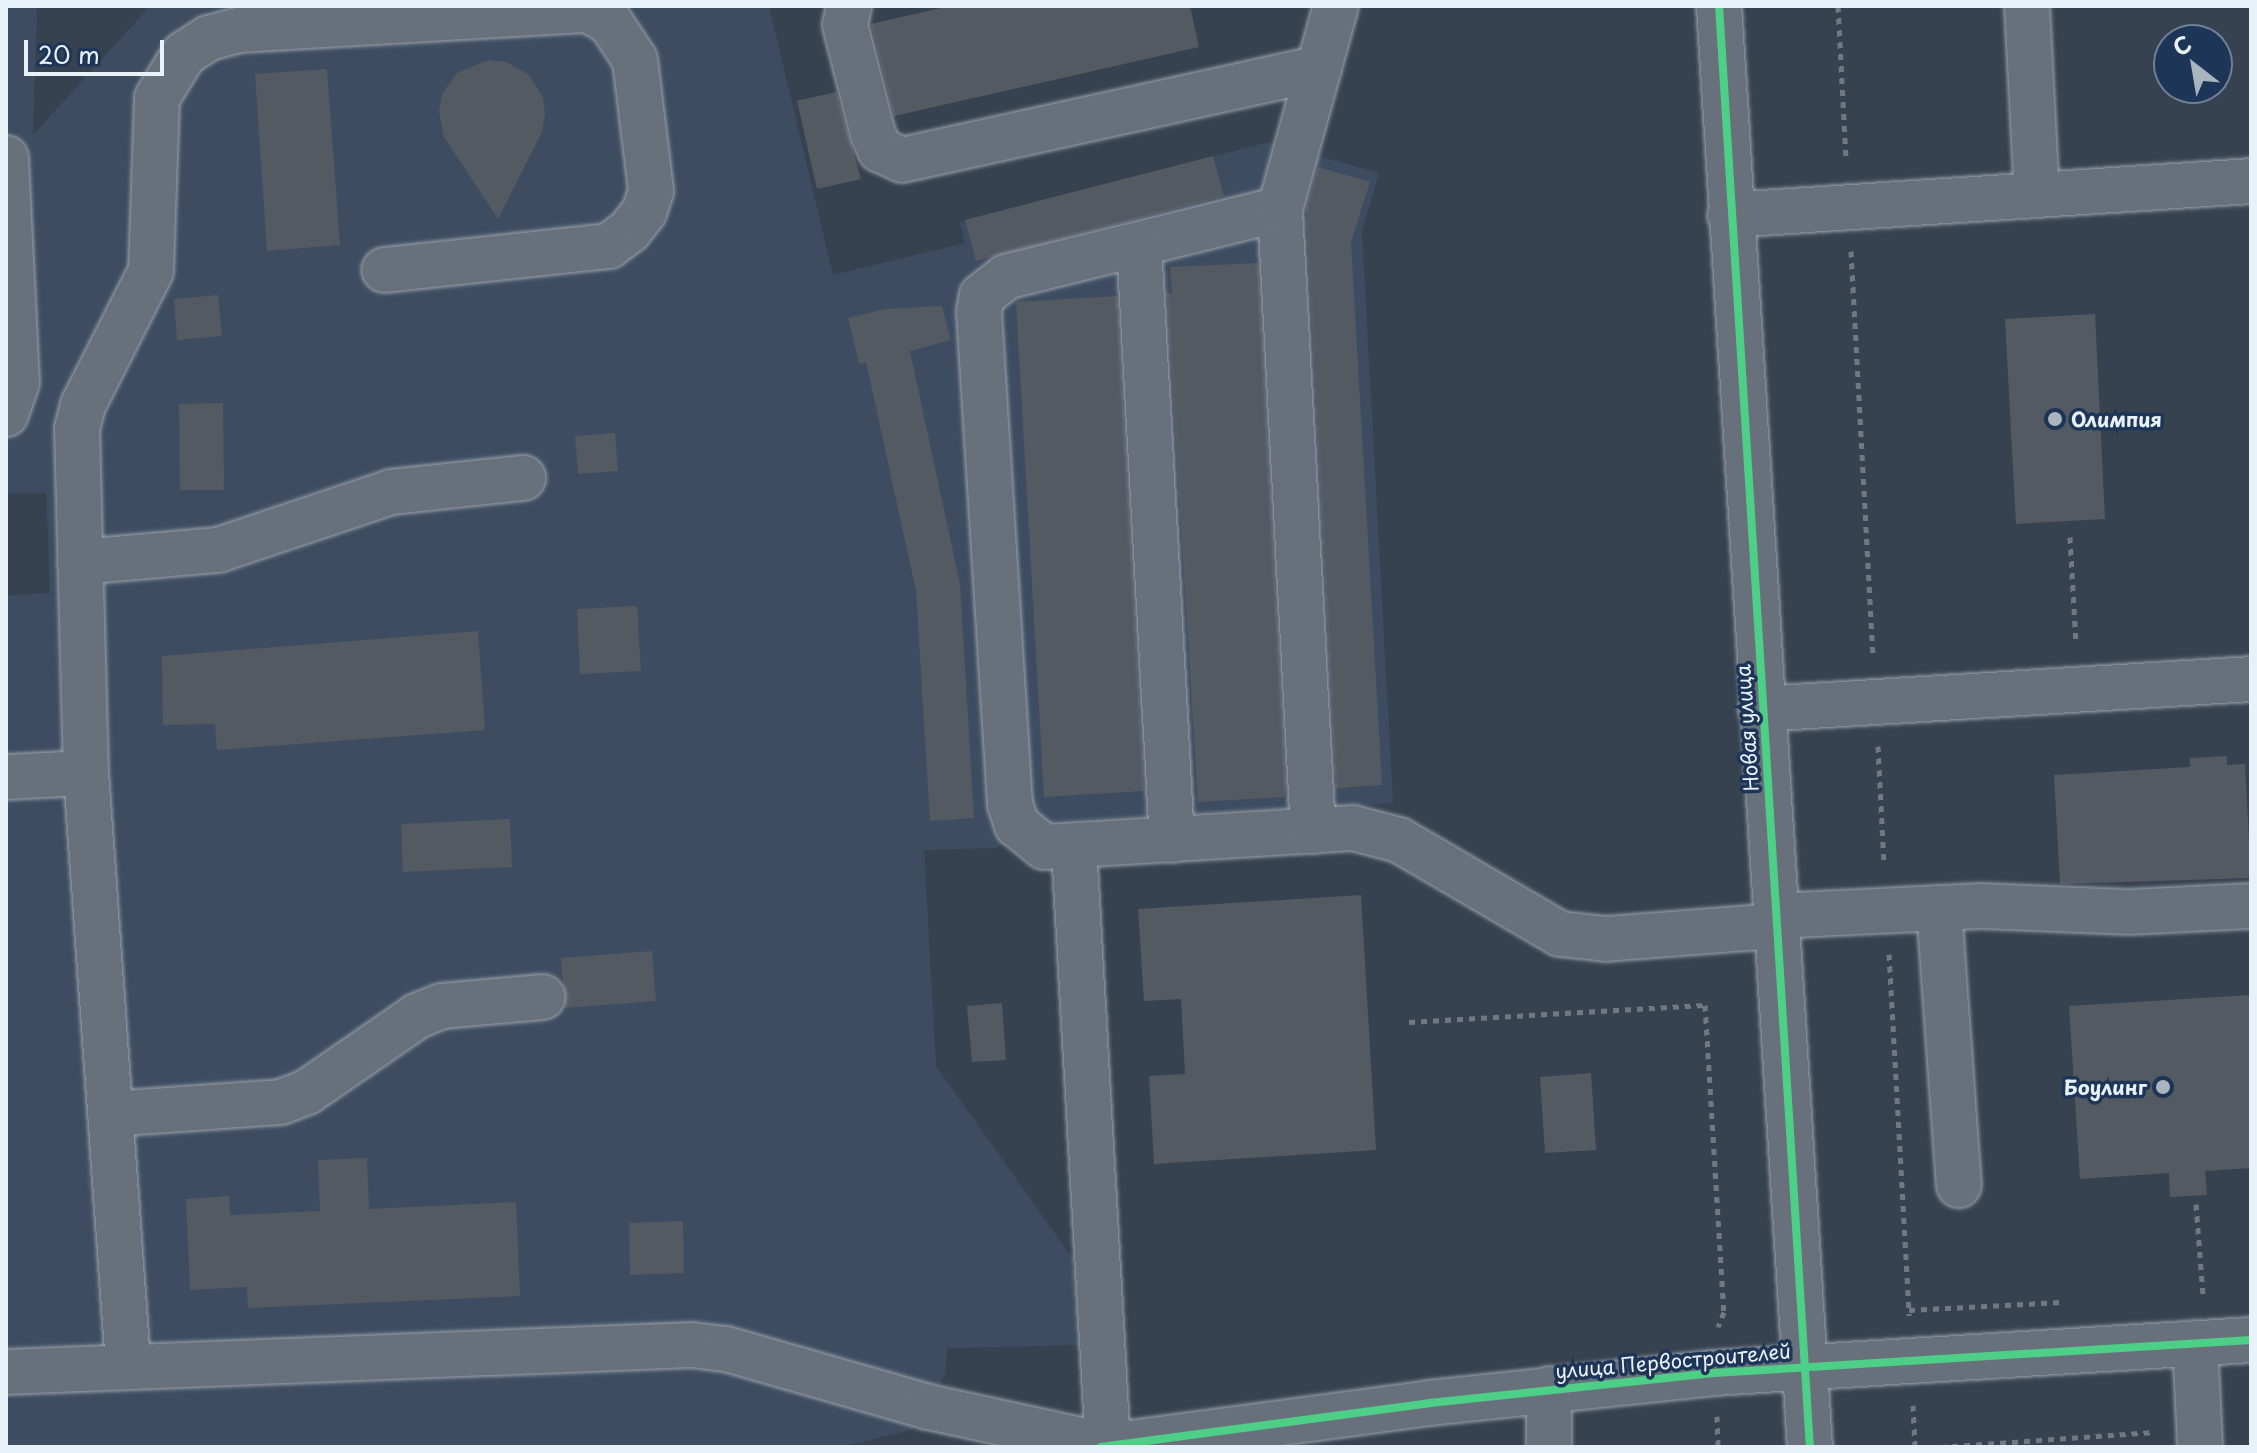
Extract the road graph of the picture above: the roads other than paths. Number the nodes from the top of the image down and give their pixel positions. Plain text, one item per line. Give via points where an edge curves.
1 (849, 6) edge
2 (1336, 6) edge
3 (1719, 6) edge
4 (2027, 6) edge
5 (1319, 68) junction
6 (6, 158) edge
7 (2251, 181) edge
8 (2037, 195) junction
9 (1280, 209) junction
10 (1730, 215) junction
11 (1139, 245) junction
12 (384, 270) dead end
13 (6, 414) edge
14 (523, 478) dead end
15 (80, 562) junction
16 (2251, 679) edge
17 (1761, 709) junction
18 (86, 773) junction
19 (6, 777) edge
20 (1313, 831) junction
21 (1172, 840) junction
22 (1074, 847) junction
23 (2251, 906) edge
24 (1939, 908) junction
25 (1775, 921) junction
26 (543, 997) dead end
27 (110, 1114) junction
28 (1959, 1185) dead end
29 (2251, 1340) edge
30 (2195, 1343) junction
31 (128, 1364) junction
32 (1804, 1365) junction
33 (6, 1372) edge
34 (1549, 1389) junction
35 (2200, 1438) edge
36 (1108, 1446) edge
37 (1101, 1447) edge
38 (1549, 1447) edge
39 (1810, 1447) edge

1 - 5 street via 845,25 873,134 880,150 902,160
2 - 5 street
3 - 10 street, Новая улица
4 - 8 street
5 - 9 street
6 - 13 street via 17,382
7 - 8 street
8 - 10 street
9 - 11 street
9 - 20 street
10 - 17 street, Новая улица
11 - 21 street
11 - 22 street via 1006,277 982,296 979,312 1010,804 1029,839 1044,847
12 - 15 street via 609,246 629,231 651,191 635,60 610,22 588,10 238,30 209,38 184,54 157,98 151,271 83,405 77,429
14 - 15 street via 391,492 218,550
15 - 18 street
16 - 17 street
17 - 25 street, Новая улица
18 - 19 street
18 - 27 street
20 - 21 street
20 - 25 street via 1353,828 1399,840 1560,934 1606,939
21 - 22 street
22 - 36 street
23 - 24 street via 2129,912
24 - 25 street
24 - 28 street
25 - 32 street, Новая улица
26 - 27 street via 442,1006 417,1016 307,1092 281,1102
27 - 31 street
29 - 30 street, улица Первостроителей
30 - 32 street, улица Первостроителей
30 - 35 street
31 - 33 street
31 - 36 street via 692,1345 726,1349 928,1407
32 - 34 street, улица Первостроителей
32 - 39 street, Новая улица
34 - 36 street, улица Первостроителей
34 - 38 street
36 - 37 street, улица Первостроителей

